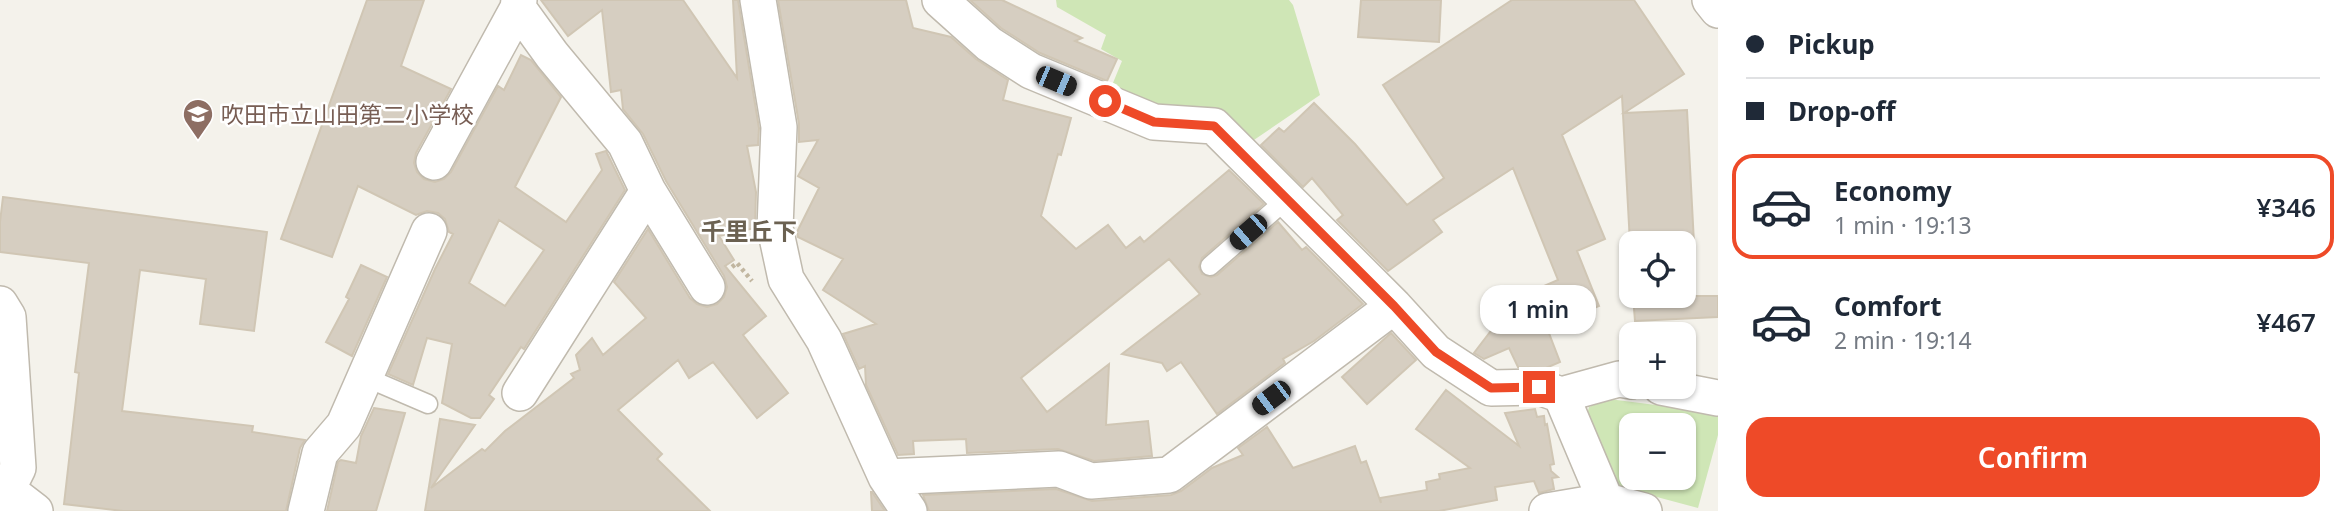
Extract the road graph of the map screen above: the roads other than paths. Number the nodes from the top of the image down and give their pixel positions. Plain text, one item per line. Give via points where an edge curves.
1 (758, 0) edge
2 (940, 0) edge
3 (1710, 0) edge
4 (518, 4) edge
5 (1718, 10) edge
6 (435, 162) dead end
7 (648, 191) junction
8 (1287, 199) junction
9 (429, 232) dead end
10 (1210, 266) dead end
11 (707, 287) dead end
12 (0, 304) edge
13 (1394, 306) junction
14 (365, 377) junction
15 (1619, 379) edge
16 (520, 393) dead end
17 (1696, 394) edge
18 (1561, 396) junction
19 (1718, 398) edge
20 (428, 404) dead end
21 (886, 477) junction
22 (2, 493) edge
23 (1608, 506) edge
24 (35, 511) edge
25 (306, 511) edge
26 (909, 511) edge
27 (1547, 511) edge
28 (1644, 511) edge

1 - 21 street via 779,127 775,228 786,279 824,340
2 - 8 street via 989,44 1031,71 1154,122 1214,126
3 - 5 street
4 - 6 street
4 - 7 street via 552,55 625,143
7 - 11 street
7 - 16 street
8 - 10 lane
8 - 13 street
9 - 14 street
12 - 22 street via 8,317 18,468
13 - 18 street via 1436,352 1491,388 1539,387
13 - 21 street via 1169,475 1091,481 1059,469
14 - 20 lane
14 - 25 street via 344,425 320,453
15 - 18 street
17 - 19 street
18 - 23 street
21 - 26 street
22 - 24 street
23 - 27 street
23 - 28 street

